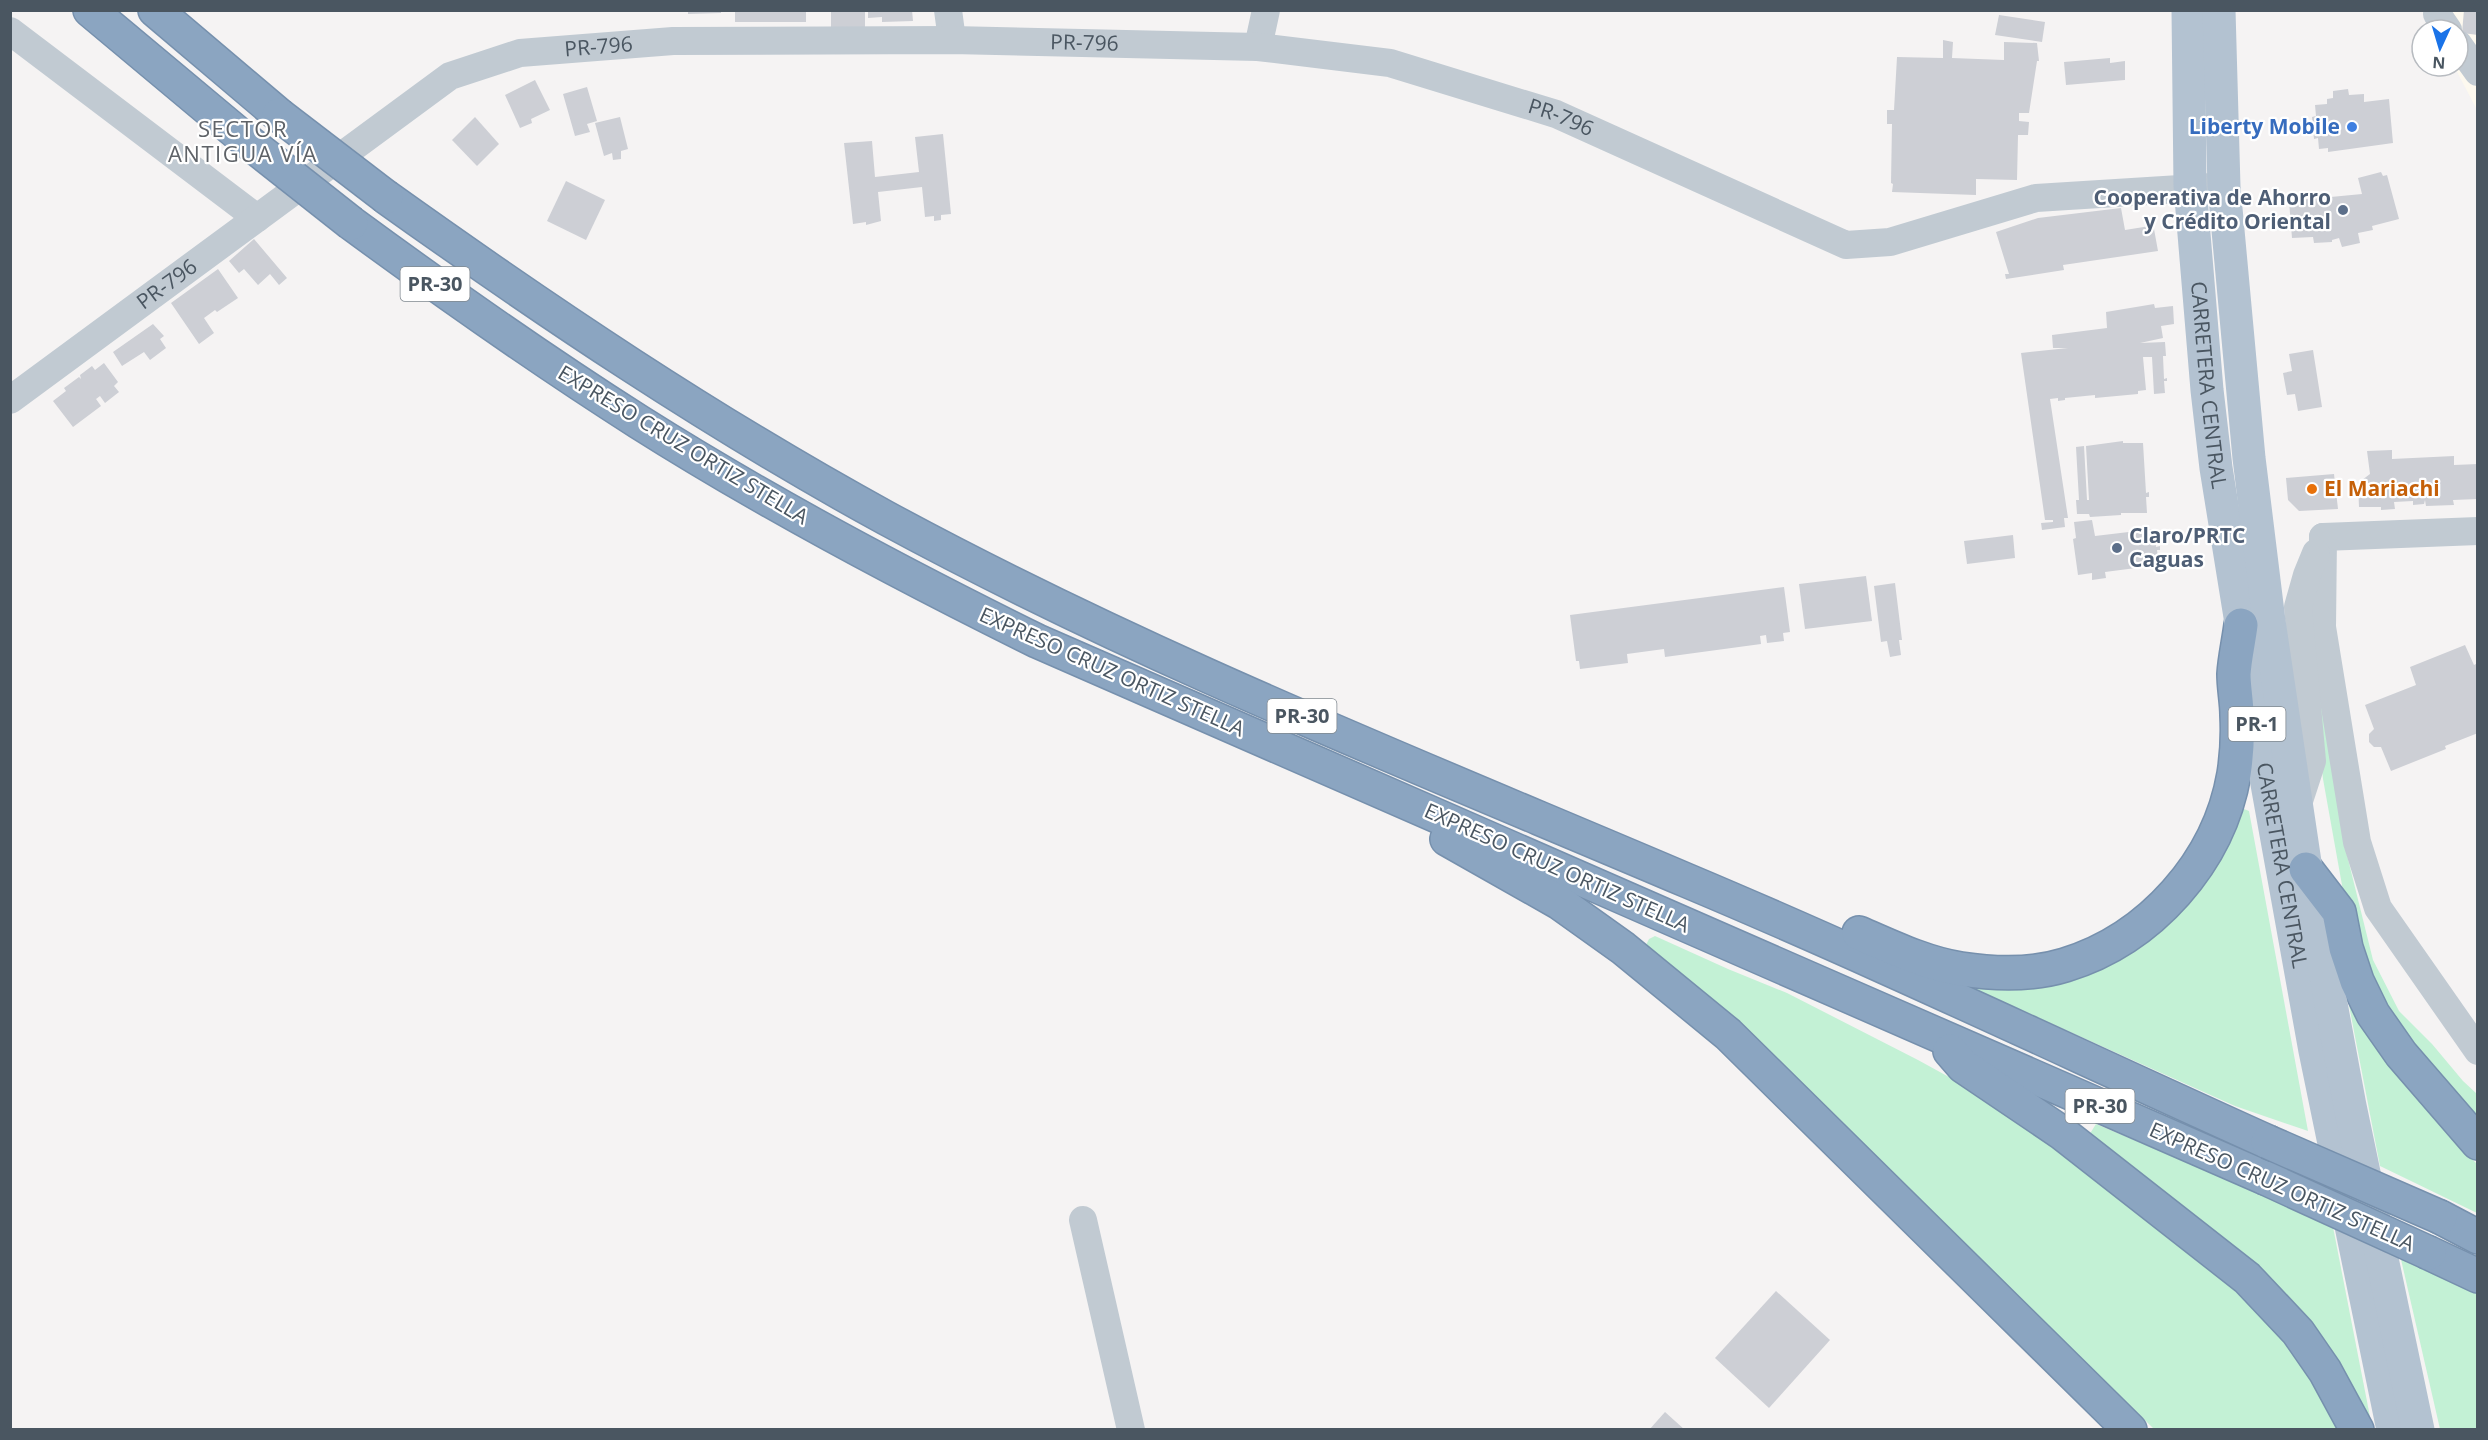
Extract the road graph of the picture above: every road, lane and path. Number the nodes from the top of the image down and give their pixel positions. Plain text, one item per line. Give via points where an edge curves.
1 (90, 10) edge
2 (155, 10) edge
3 (948, 10) edge
4 (1266, 10) edge
5 (2188, 10) edge
6 (2219, 10) edge
7 (10, 31) edge
8 (952, 40) junction
9 (1258, 47) junction
10 (2190, 186) junction
11 (2224, 187) junction
12 (257, 218) junction
13 (10, 400) edge
14 (2478, 531) edge
15 (2323, 537) junction
16 (2241, 625) junction
17 (1346, 776) junction
18 (2297, 807) junction
19 (2306, 869) junction
20 (1738, 902) junction
21 (1936, 1034) junction
22 (2478, 1051) edge
23 (2478, 1143) edge
24 (1083, 1220) dead end
25 (2478, 1237) edge
26 (2478, 1276) edge
27 (1131, 1430) edge
28 (2130, 1430) edge
29 (2357, 1430) edge
30 (2393, 1430) edge
31 (2418, 1430) edge

1 - 17 highway, EXPRESO CRUZ ORTIZ STELLA / PR-30, bridge via 351,223 456,299 640,422 849,545 1037,641
2 - 20 highway, EXPRESO CRUZ ORTIZ STELLA / PR-30, bridge via 279,115 386,197 548,310 660,385 885,518 1021,589 1228,684
3 - 8 street
4 - 9 street
5 - 10 main road, CARRETERA CENTRAL / PR-1
6 - 11 main road, CARRETERA CENTRAL / PR-1
7 - 12 street
8 - 9 street, PR-796 / PR-796
8 - 12 street, PR-796 / PR-796 via 673,41 520,53 450,76
9 - 10 street, PR-796 / PR-796 via 1390,63 1556,114 1846,245 1890,242 2036,198
10 - 11 street, PR-796 / PR-796
10 - 16 main road, CARRETERA CENTRAL / PR-1 via 2216,468
11 - 18 main road, CARRETERA CENTRAL / PR-1 via 2249,458
12 - 13 street, PR-796 / PR-796
14 - 15 street
15 - 18 street via 2298,607 2312,761
15 - 22 street via 2322,627 2357,842 2378,908
16 - 20 highway via 2234,675 2234,775 2209,845 2189,879 2168,902 2122,939 2093,955 2063,966 2027,972 1960,969 1837,924
16 - 30 main road, CARRETERA CENTRAL / PR-1 via 2315,1051
17 - 21 highway, EXPRESO CRUZ ORTIZ STELLA / PR-30
17 - 28 highway via 1476,857 1560,903 1623,948 1728,1034
18 - 19 main road, CARRETERA CENTRAL / PR-1
19 - 23 highway via 2339,912 2357,981 2373,1014 2401,1054
19 - 31 main road, CARRETERA CENTRAL / PR-1 via 2350,1106
20 - 25 highway, EXPRESO CRUZ ORTIZ STELLA / PR-30, bridge
21 - 26 highway, EXPRESO CRUZ ORTIZ STELLA / PR-30, bridge
21 - 29 highway via 1963,1066 2062,1133 2247,1278 2298,1332 2325,1371
24 - 27 street

